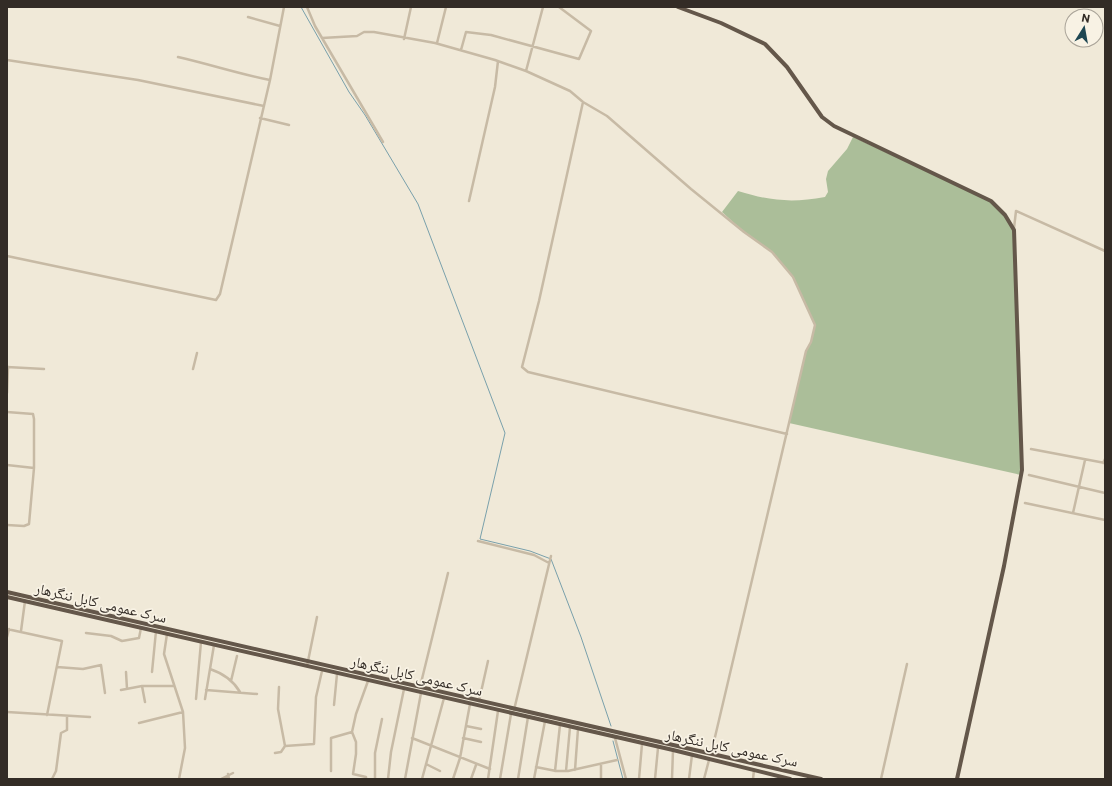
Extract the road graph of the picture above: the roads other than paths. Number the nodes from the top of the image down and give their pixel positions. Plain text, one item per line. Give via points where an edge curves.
1 (284, 7) edge
2 (307, 7) edge
3 (410, 7) edge
4 (446, 7) edge
5 (543, 7) edge
6 (559, 7) edge
7 (678, 7) edge
8 (248, 17) dead end
9 (280, 26) junction
10 (322, 38) junction
11 (404, 39) junction
12 (437, 43) junction
13 (532, 45) junction
14 (461, 50) junction
15 (178, 57) dead end
16 (7, 60) edge
17 (498, 61) junction
18 (526, 71) junction
19 (270, 80) junction
20 (583, 102) junction
21 (264, 106) junction
22 (260, 118) junction
23 (289, 125) dead end
24 (383, 142) dead end
25 (469, 201) dead end
26 (1014, 230) junction
27 (1105, 252) edge
28 (7, 256) edge
29 (197, 353) dead end
30 (8, 367) edge
31 (44, 369) dead end
32 (193, 369) dead end
33 (7, 392) edge
34 (7, 412) edge
35 (787, 434) junction
36 (1031, 449) dead end
37 (1105, 459) edge
38 (1085, 460) junction
39 (1104, 463) edge
40 (7, 466) edge
41 (34, 468) junction
42 (1029, 475) dead end
43 (1079, 487) junction
44 (1105, 493) edge
45 (1025, 503) dead end
46 (1073, 513) junction
47 (1105, 520) edge
48 (7, 525) edge
49 (478, 541) dead end
50 (551, 556) dead end
51 (549, 562) junction
52 (448, 573) dead end
53 (7, 592) edge
54 (7, 597) edge
55 (26, 601) junction
56 (318, 618) dead end
57 (141, 628) junction
58 (8, 629) edge
59 (21, 631) junction
60 (156, 631) junction
61 (86, 633) dead end
62 (167, 634) junction
63 (7, 636) edge
64 (201, 642) junction
65 (214, 645) junction
66 (237, 656) dead end
67 (308, 662) junction
68 (488, 662) dead end
69 (906, 664) dead end
70 (306, 667) junction
71 (57, 668) junction
72 (210, 668) junction
73 (322, 671) junction
74 (126, 672) dead end
75 (152, 672) dead end
76 (337, 674) junction
77 (232, 681) junction
78 (368, 681) junction
79 (142, 686) junction
80 (174, 686) junction
81 (279, 687) dead end
82 (420, 687) junction
83 (127, 689) junction
84 (404, 689) junction
85 (120, 690) dead end
86 (206, 690) junction
87 (240, 692) junction
88 (105, 693) dead end
89 (421, 693) junction
90 (257, 694) dead end
91 (444, 698) junction
92 (196, 699) dead end
93 (205, 699) dead end
94 (479, 701) junction
95 (145, 702) dead end
96 (470, 704) junction
97 (334, 705) dead end
98 (498, 711) junction
99 (7, 712) edge
100 (183, 712) junction
101 (513, 712) junction
102 (47, 715) junction
103 (67, 716) junction
104 (90, 717) dead end
105 (528, 717) junction
106 (382, 719) dead end
107 (545, 721) junction
108 (139, 723) dead end
109 (560, 725) junction
110 (466, 726) junction
111 (570, 727) junction
112 (481, 729) dead end
113 (578, 729) junction
114 (352, 732) junction
115 (412, 738) junction
116 (463, 738) junction
117 (615, 738) junction
118 (481, 742) dead end
119 (642, 744) junction
120 (285, 746) junction
121 (431, 747) junction
122 (658, 748) junction
123 (673, 750) junction
124 (275, 753) dead end
125 (692, 755) junction
126 (711, 755) junction
127 (460, 758) junction
128 (617, 760) dead end
129 (710, 760) junction
130 (426, 764) junction
131 (601, 764) junction
132 (476, 765) junction
133 (536, 767) junction
134 (490, 769) junction
135 (575, 770) junction
136 (754, 770) junction
137 (331, 771) dead end
138 (440, 771) dead end
139 (555, 771) junction
140 (566, 771) junction
141 (233, 773) dead end
142 (228, 774) junction
143 (52, 779) edge
144 (179, 779) edge
145 (221, 779) edge
146 (229, 779) edge
147 (366, 779) edge
148 (375, 779) edge
149 (388, 779) edge
150 (405, 779) edge
151 (422, 779) edge
152 (454, 779) edge
153 (471, 779) edge
154 (488, 779) edge
155 (500, 779) edge
156 (518, 779) edge
157 (534, 779) edge
158 (601, 779) edge
159 (626, 779) edge
160 (639, 779) edge
161 (655, 779) edge
162 (672, 779) edge
163 (689, 779) edge
164 (704, 779) edge
165 (753, 779) edge
166 (790, 779) edge
167 (821, 779) edge
168 (881, 779) edge
169 (957, 779) edge

1 - 9 street
2 - 10 street
3 - 11 street
4 - 12 street
5 - 13 street
6 - 13 street via 591,31 579,59
7 - 26 highway via 721,23 764,44 787,67 822,116 834,126 991,201 1005,215
8 - 9 street
9 - 19 street
10 - 11 street via 357,36 364,32 374,32
10 - 24 street
11 - 12 street
12 - 14 street
13 - 14 street via 466,32
13 - 18 street
14 - 17 street
15 - 19 street
16 - 21 street via 138,80
17 - 18 street
17 - 25 street via 495,87
18 - 20 street via 570,91
19 - 21 street
20 - 35 street via 607,116 691,189 772,252 793,277 815,325 806,351
20 - 35 street via 522,367 528,372
21 - 22 street
22 - 23 street
22 - 28 street via 238,220 220,294 216,300
26 - 27 street via 1016,211
26 - 169 highway via 1022,470 1004,566
29 - 32 street
30 - 31 street
30 - 33 street
34 - 41 street via 33,414
35 - 126 street
36 - 38 street
37 - 39 street
38 - 39 street
38 - 43 street
40 - 41 street
41 - 48 street via 29,524
42 - 43 street
43 - 44 street
43 - 46 street
45 - 46 street
46 - 47 street
49 - 51 street via 534,555
50 - 51 street
51 - 101 street
52 - 82 street
53 - 67 highway, سرک عمومی کابل ننگرهار
54 - 55 highway, سرک عمومی کابل ننگرهار
55 - 57 highway, سرک عمومی کابل ننگرهار
55 - 59 street
56 - 67 street
57 - 60 highway, سرک عمومی کابل ننگرهار
57 - 61 street via 139,638 122,641 111,636
58 - 59 street
58 - 63 street
59 - 71 street via 62,641
60 - 62 highway, سرک عمومی کابل ننگرهار
60 - 75 street
62 - 64 highway, سرک عمومی کابل ننگرهار
62 - 80 street via 164,654
64 - 65 highway, سرک عمومی کابل ننگرهار
64 - 92 street
65 - 70 highway, سرک عمومی کابل ننگرهار
65 - 72 street
66 - 77 street
67 - 70 street
67 - 82 highway, سرک عمومی کابل ننگرهار
68 - 94 street
69 - 168 street
70 - 73 highway, سرک عمومی کابل ننگرهار
71 - 88 street via 82,669 100,665
71 - 102 street
72 - 77 street
72 - 86 street
73 - 76 highway, سرک عمومی کابل ننگرهار
73 - 120 street via 316,697 314,744
74 - 83 street
76 - 78 highway, سرک عمومی کابل ننگرهار
76 - 97 street
77 - 87 street
78 - 84 highway, سرک عمومی کابل ننگرهار
78 - 114 street
79 - 80 street
79 - 83 street
79 - 95 street
80 - 100 street
81 - 120 street via 278,709
82 - 94 highway, سرک عمومی کابل ننگرهار
83 - 85 street
84 - 89 highway, سرک عمومی کابل ننگرهار
84 - 149 street
86 - 87 street
86 - 93 street
87 - 90 street
89 - 91 highway, سرک عمومی کابل ننگرهار
89 - 115 street
91 - 96 highway, سرک عمومی کابل ننگرهار
91 - 121 street
94 - 101 highway, سرک عمومی کابل ننگرهار
96 - 98 highway, سرک عمومی کابل ننگرهار
96 - 110 street
98 - 101 highway, سرک عمومی کابل ننگرهار
98 - 134 street
99 - 102 street
100 - 108 street
100 - 144 street via 185,748
101 - 105 highway, سرک عمومی کابل ننگرهار
101 - 126 highway, سرک عمومی کابل ننگرهار
101 - 155 street
102 - 103 street
103 - 104 street
103 - 143 street via 67,730 61,733 56,771
105 - 107 highway, سرک عمومی کابل ننگرهار
105 - 156 street
106 - 148 street via 375,753
107 - 109 highway, سرک عمومی کابل ننگرهار
107 - 133 street
109 - 111 highway, سرک عمومی کابل ننگرهار
109 - 139 street
110 - 112 street
110 - 116 street
111 - 113 highway, سرک عمومی کابل ننگرهار
111 - 140 street
113 - 117 highway, سرک عمومی کابل ننگرهار
113 - 135 street
114 - 137 street via 331,738
114 - 147 street via 356,748 353,774
115 - 121 street
115 - 150 street
116 - 118 street
116 - 127 street
117 - 119 highway, سرک عمومی کابل ننگرهار
117 - 159 street
119 - 122 highway, سرک عمومی کابل ننگرهار
119 - 160 street
120 - 124 street via 281,752
121 - 127 street
121 - 130 street
122 - 123 highway, سرک عمومی کابل ننگرهار
122 - 161 street
123 - 125 highway, سرک عمومی کابل ننگرهار
123 - 162 street
125 - 129 highway, سرک عمومی کابل ننگرهار
125 - 163 street
126 - 129 highway
126 - 167 highway, سرک عمومی کابل ننگرهار
127 - 132 street
127 - 152 street
128 - 131 street
129 - 136 highway, سرک عمومی کابل ننگرهار
129 - 164 street
130 - 138 street
130 - 151 street
131 - 135 street
131 - 158 street
132 - 134 street
132 - 153 street
133 - 139 street
133 - 157 street
134 - 154 street
135 - 140 street
136 - 165 street
136 - 166 highway, سرک عمومی کابل ننگرهار
139 - 140 street
141 - 142 street
142 - 145 street
142 - 146 street

